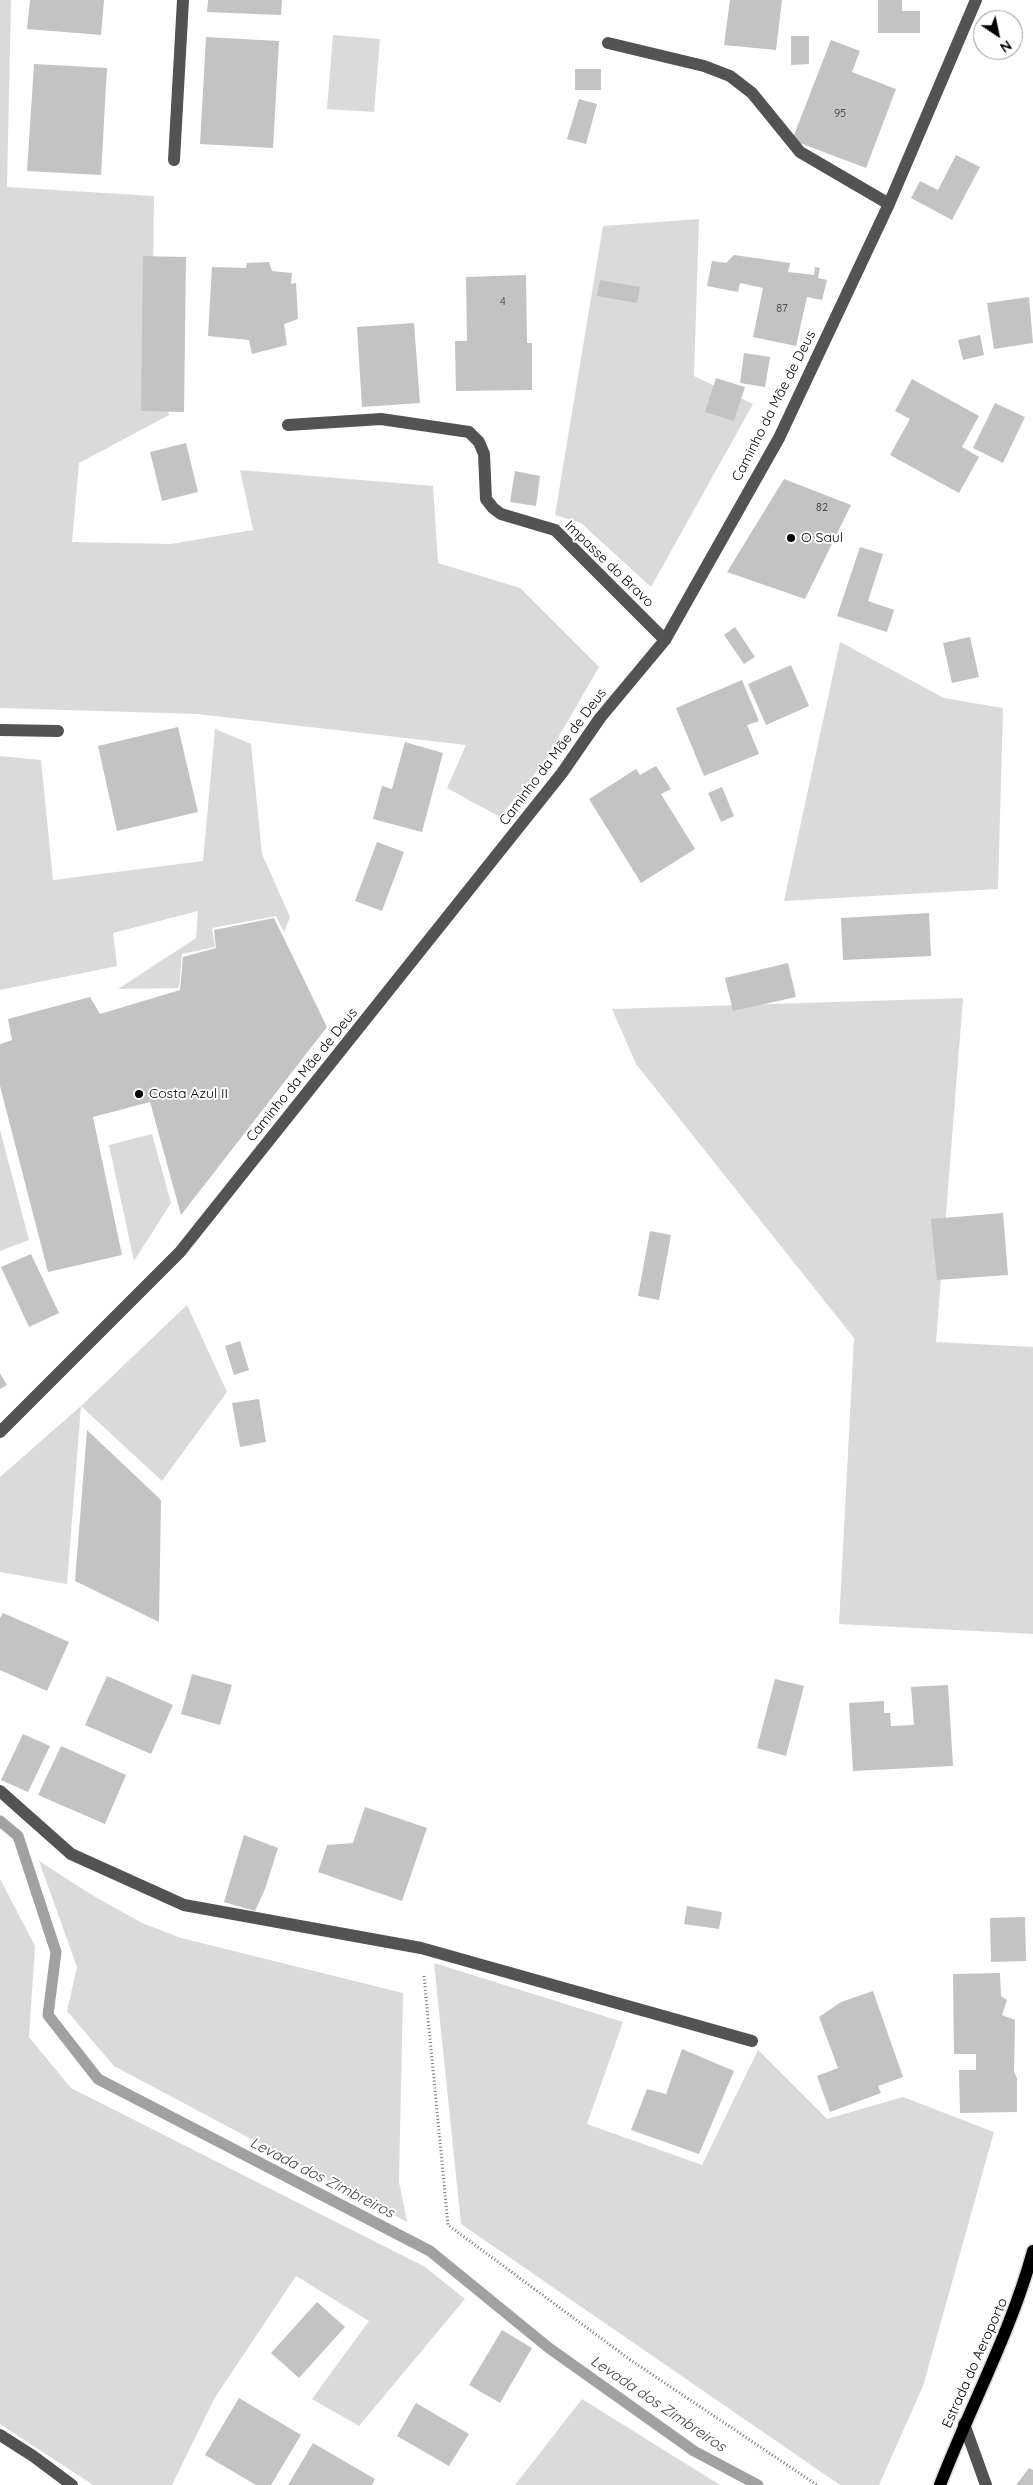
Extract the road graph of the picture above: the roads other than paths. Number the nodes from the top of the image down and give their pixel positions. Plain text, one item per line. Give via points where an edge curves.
1 (182, 0) edge
2 (976, 0) edge
3 (608, 43) dead end
4 (174, 160) dead end
5 (889, 204) junction
6 (288, 425) dead end
7 (665, 640) junction
8 (0, 730) edge
9 (58, 731) dead end
10 (0, 1432) edge
11 (0, 1791) edge
12 (752, 2042) dead end
13 (1033, 2251) edge
14 (964, 2424) junction
15 (0, 2436) edge
16 (72, 2485) edge
17 (940, 2485) edge
18 (986, 2485) edge

1 - 4 street
2 - 5 street, Caminho da Mãe de Deus
3 - 5 street via 704,66 730,76 752,93 800,152
5 - 7 street, Caminho da Mãe de Deus via 779,438
6 - 7 street, Impasse do Bravo via 381,419 468,432 484,454 486,499 493,508 501,514 555,530
7 - 10 street, Caminho da Mãe de Deus via 180,1252
8 - 9 street
11 - 12 street via 71,1854 184,1905 421,1948
13 - 14 main road, Estrada do Aeroporto via 1022,2293
14 - 17 main road, Estrada do Aeroporto
14 - 18 street
15 - 16 street

